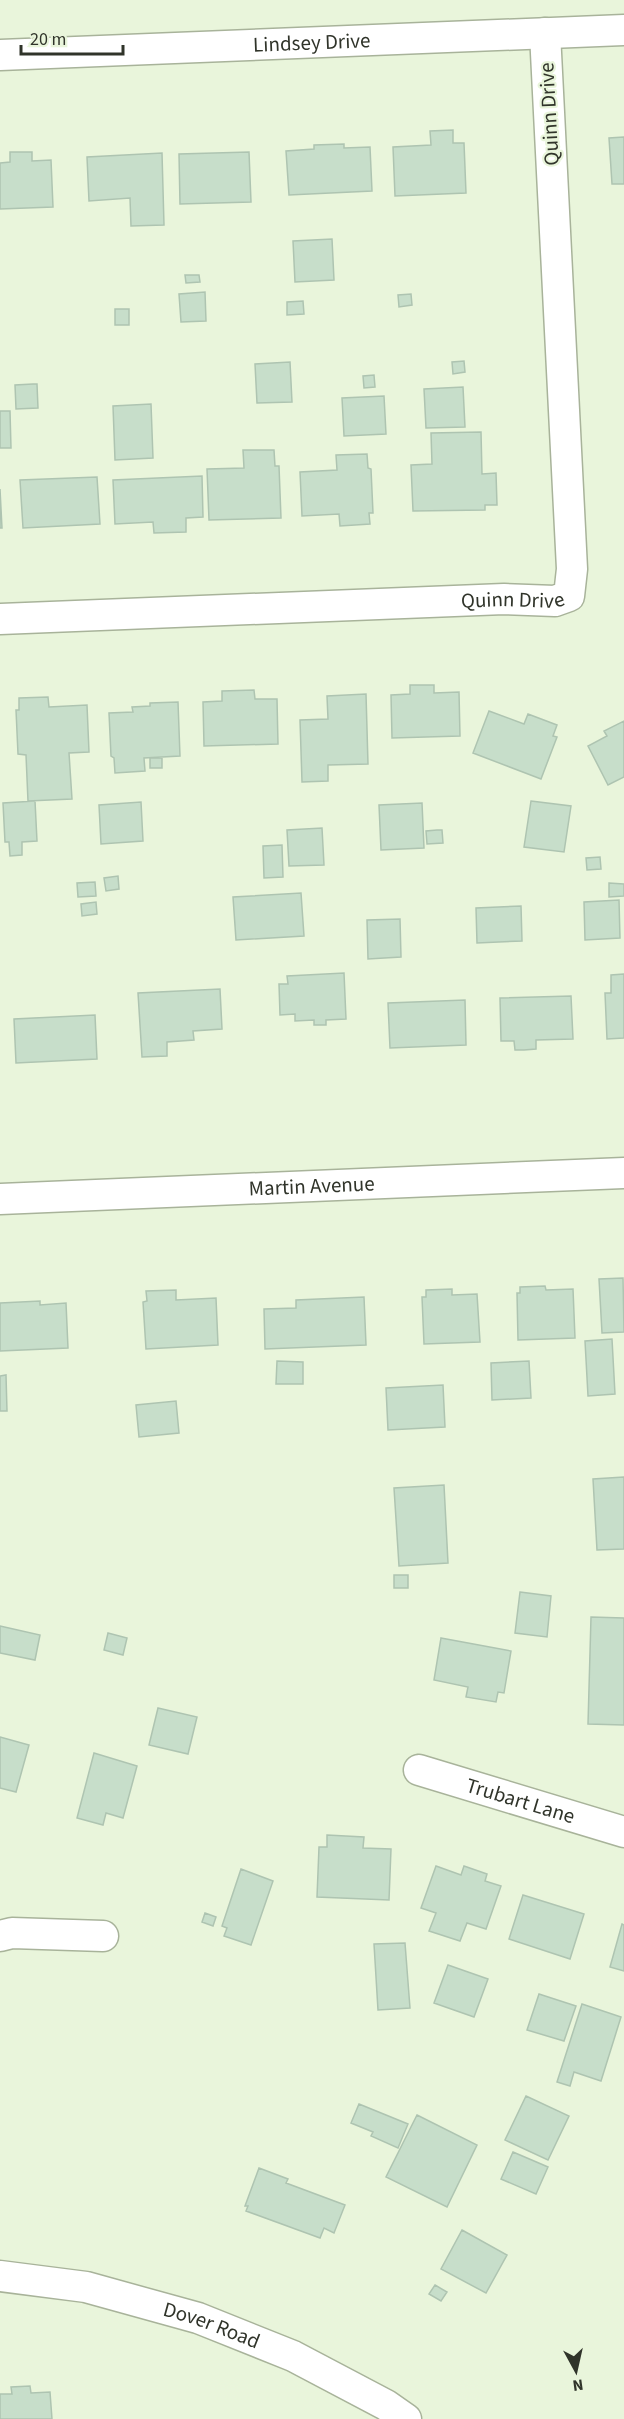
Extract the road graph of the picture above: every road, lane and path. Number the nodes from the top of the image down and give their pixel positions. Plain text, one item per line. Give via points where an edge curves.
1 (624, 30) edge
2 (544, 33) junction
3 (0, 55) edge
4 (0, 619) edge
5 (624, 1173) edge
6 (0, 1199) edge
7 (418, 1770) dead end
8 (624, 1832) edge
9 (0, 1936) edge
10 (103, 1936) dead end
11 (0, 2276) edge
12 (406, 2419) edge

1 - 2 street, Lindsey Drive
2 - 3 street, Lindsey Drive
2 - 4 street, Quinn Drive via 572,569 569,596 555,601 504,599
5 - 6 street, Martin Avenue
7 - 8 street, Trubart Lane
9 - 10 street
11 - 12 street, Dover Road via 86,2287 198,2318 293,2356

